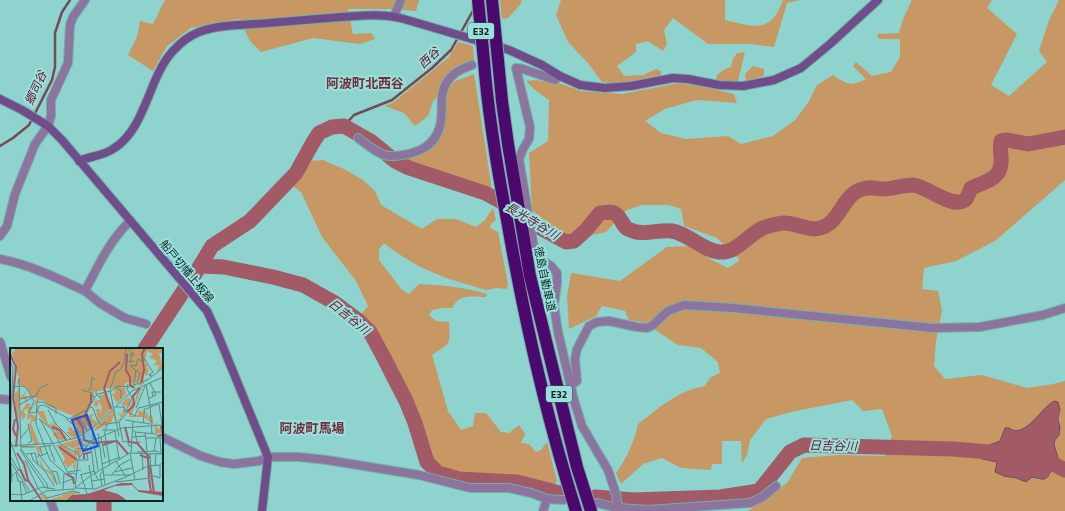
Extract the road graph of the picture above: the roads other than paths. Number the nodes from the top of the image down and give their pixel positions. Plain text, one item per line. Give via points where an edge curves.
1 (85, 0) edge
2 (401, 0) edge
3 (478, 0) edge
4 (492, 0) edge
5 (878, 0) edge
6 (394, 16) junction
7 (478, 63) junction
8 (560, 76) junction
9 (0, 99) edge
10 (48, 126) junction
11 (358, 138) dead end
12 (79, 161) junction
13 (130, 221) junction
14 (0, 236) edge
15 (0, 258) edge
16 (85, 291) junction
17 (1065, 308) edge
18 (146, 324) dead end
19 (0, 342) edge
20 (10, 374) edge
21 (571, 385) junction
22 (0, 399) edge
23 (10, 400) edge
24 (163, 438) edge
25 (268, 457) junction
26 (776, 486) dead end
27 (547, 499) junction
28 (563, 500) dead end
29 (50, 501) edge
30 (618, 506) junction
31 (594, 507) edge
32 (54, 511) edge
33 (262, 511) edge
34 (543, 511) edge
35 (576, 511) edge

1 - 10 street via 70,25 68,63 51,100
2 - 6 street
3 - 7 highway, E32, bridge
4 - 31 highway, 徳島自動車道 / E32, bridge via 502,102 530,276 577,467
5 - 8 street via 801,68 774,80 743,86 673,78 605,88 580,85
6 - 8 street via 509,50
6 - 12 street via 313,19 220,27 200,32 186,39 171,52 128,136 105,154
7 - 11 street via 454,73 446,82 442,92 441,122 436,136 428,147 412,153 389,156
7 - 35 highway, E32 via 517,278 538,374
8 - 21 street via 555,80 516,68 530,127 529,139 519,159 529,220 534,248 539,258 557,273 554,305
9 - 10 street, 船戸切幡上板線
10 - 12 street, 船戸切幡上板線
10 - 14 street via 35,144 15,194 7,226
12 - 13 street, 船戸切幡上板線
13 - 16 street via 119,231
13 - 25 street, 船戸切幡上板線 via 207,311 254,418
15 - 16 street via 59,278
16 - 18 street via 125,318
17 - 21 street via 1043,315 980,327 934,328 684,305 668,311 647,328 609,321 589,326 577,349 577,381
19 - 20 street
21 - 30 street via 582,426 608,470
22 - 23 street
24 - 25 street via 220,462 234,464 259,461
25 - 27 street via 327,460 419,475 470,488 508,488
25 - 33 street, 船戸切幡上板線
26 - 30 street via 763,497 750,503 648,510
27 - 28 street
27 - 34 street
29 - 32 street
30 - 31 street

